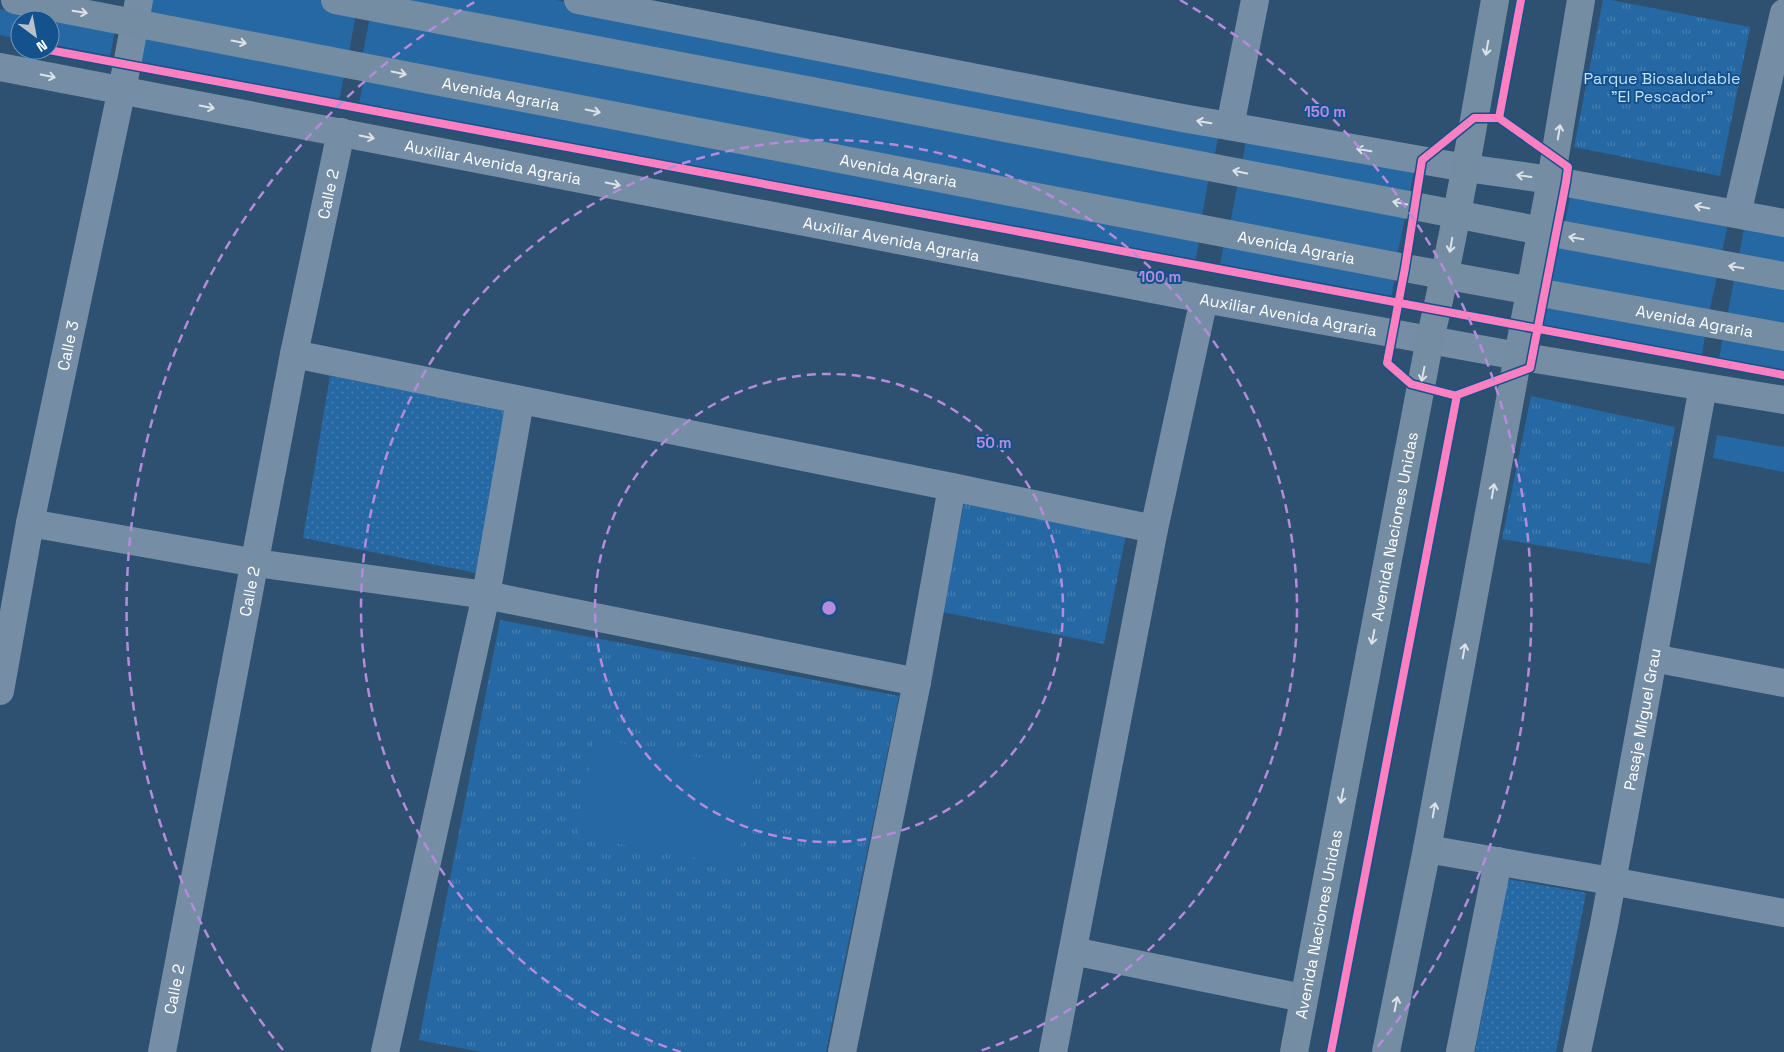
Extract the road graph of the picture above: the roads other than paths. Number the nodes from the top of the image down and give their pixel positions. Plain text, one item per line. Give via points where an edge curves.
1 (14, 0) edge
2 (334, 0) edge
3 (578, 0) edge
4 (1255, 0) edge
5 (1495, 0) edge
6 (1581, 0) edge
7 (137, 11) edge
8 (1784, 13) edge
9 (0, 67) edge
10 (121, 91) junction
11 (1230, 126) junction
12 (340, 132) junction
13 (1466, 168) junction
14 (1551, 180) junction
15 (1456, 214) junction
16 (1737, 214) junction
17 (1784, 223) edge
18 (1542, 231) junction
19 (1445, 275) junction
20 (1784, 276) edge
21 (1531, 290) junction
22 (1204, 299) junction
23 (1784, 337) edge
24 (1430, 339) junction
25 (294, 354) junction
26 (1518, 356) junction
27 (1704, 387) junction
28 (1784, 400) edge
29 (520, 401) junction
30 (952, 487) junction
31 (30, 524) junction
32 (1154, 529) junction
33 (256, 563) junction
34 (486, 595) junction
35 (1653, 658) junction
36 (916, 682) junction
37 (1784, 683) edge
38 (0, 691) edge
39 (1427, 849) junction
40 (1498, 861) junction
41 (1611, 880) junction
42 (1784, 913) edge
43 (1073, 951) junction
44 (1303, 998) junction
45 (162, 1052) edge
46 (385, 1052) edge
47 (842, 1052) edge
48 (1053, 1052) edge
49 (1294, 1052) edge
50 (1386, 1052) edge
51 (1460, 1052) edge
52 (1577, 1052) edge

1 -> 7 main road, Avenida Agraria
15 -> 2 main road
11 -> 3 street
4 - 11 street
5 -> 13 main road, Avenida Naciones Unidas
14 -> 6 main road
7 - 10 street, Calle 3
7 -> 19 main road, Avenida Agraria
8 - 16 street
9 -> 10 street, Auxiliar Avenida Agraria
10 -> 12 street, Auxiliar Avenida Agraria
10 - 31 street, Calle 3
13 -> 11 street
12 -> 22 street, Auxiliar Avenida Agraria
12 - 25 street, Calle 2
14 -> 13 street
13 - 15 main road, Avenida Naciones Unidas
16 -> 14 street
14 - 18 main road
15 - 18 main road
15 -> 19 main road, Avenida Naciones Unidas
16 - 17 street
20 -> 18 main road
18 - 21 main road
19 - 21 main road, Avenida Agraria
19 - 24 main road, Avenida Naciones Unidas
21 - 23 main road, Avenida Agraria
21 - 26 main road
22 - 24 street, Auxiliar Avenida Agraria
22 - 32 street
24 - 26 street, Auxiliar Avenida Agraria
24 -> 44 main road, Avenida Naciones Unidas
25 - 29 street
25 - 33 street, Calle 2
26 - 27 street, Auxiliar Avenida Agraria
39 -> 26 main road
27 - 28 street, Auxiliar Avenida Agraria
27 - 35 street, Pasaje Miguel Grau
29 - 30 street
29 - 34 street
30 - 32 street
30 - 36 street
31 - 33 street
31 - 38 street, Calle 3
32 - 43 street
33 - 34 street
33 - 45 street, Calle 2
34 - 36 street
34 - 46 street
35 - 37 street
35 - 41 street, Pasaje Miguel Grau
36 - 47 street
39 - 40 street
50 -> 39 main road
40 - 41 street
40 - 51 street
41 - 42 street
41 - 52 street, Pasaje Miguel Grau
43 - 44 street
43 - 48 street
44 - 49 main road, Avenida Naciones Unidas

